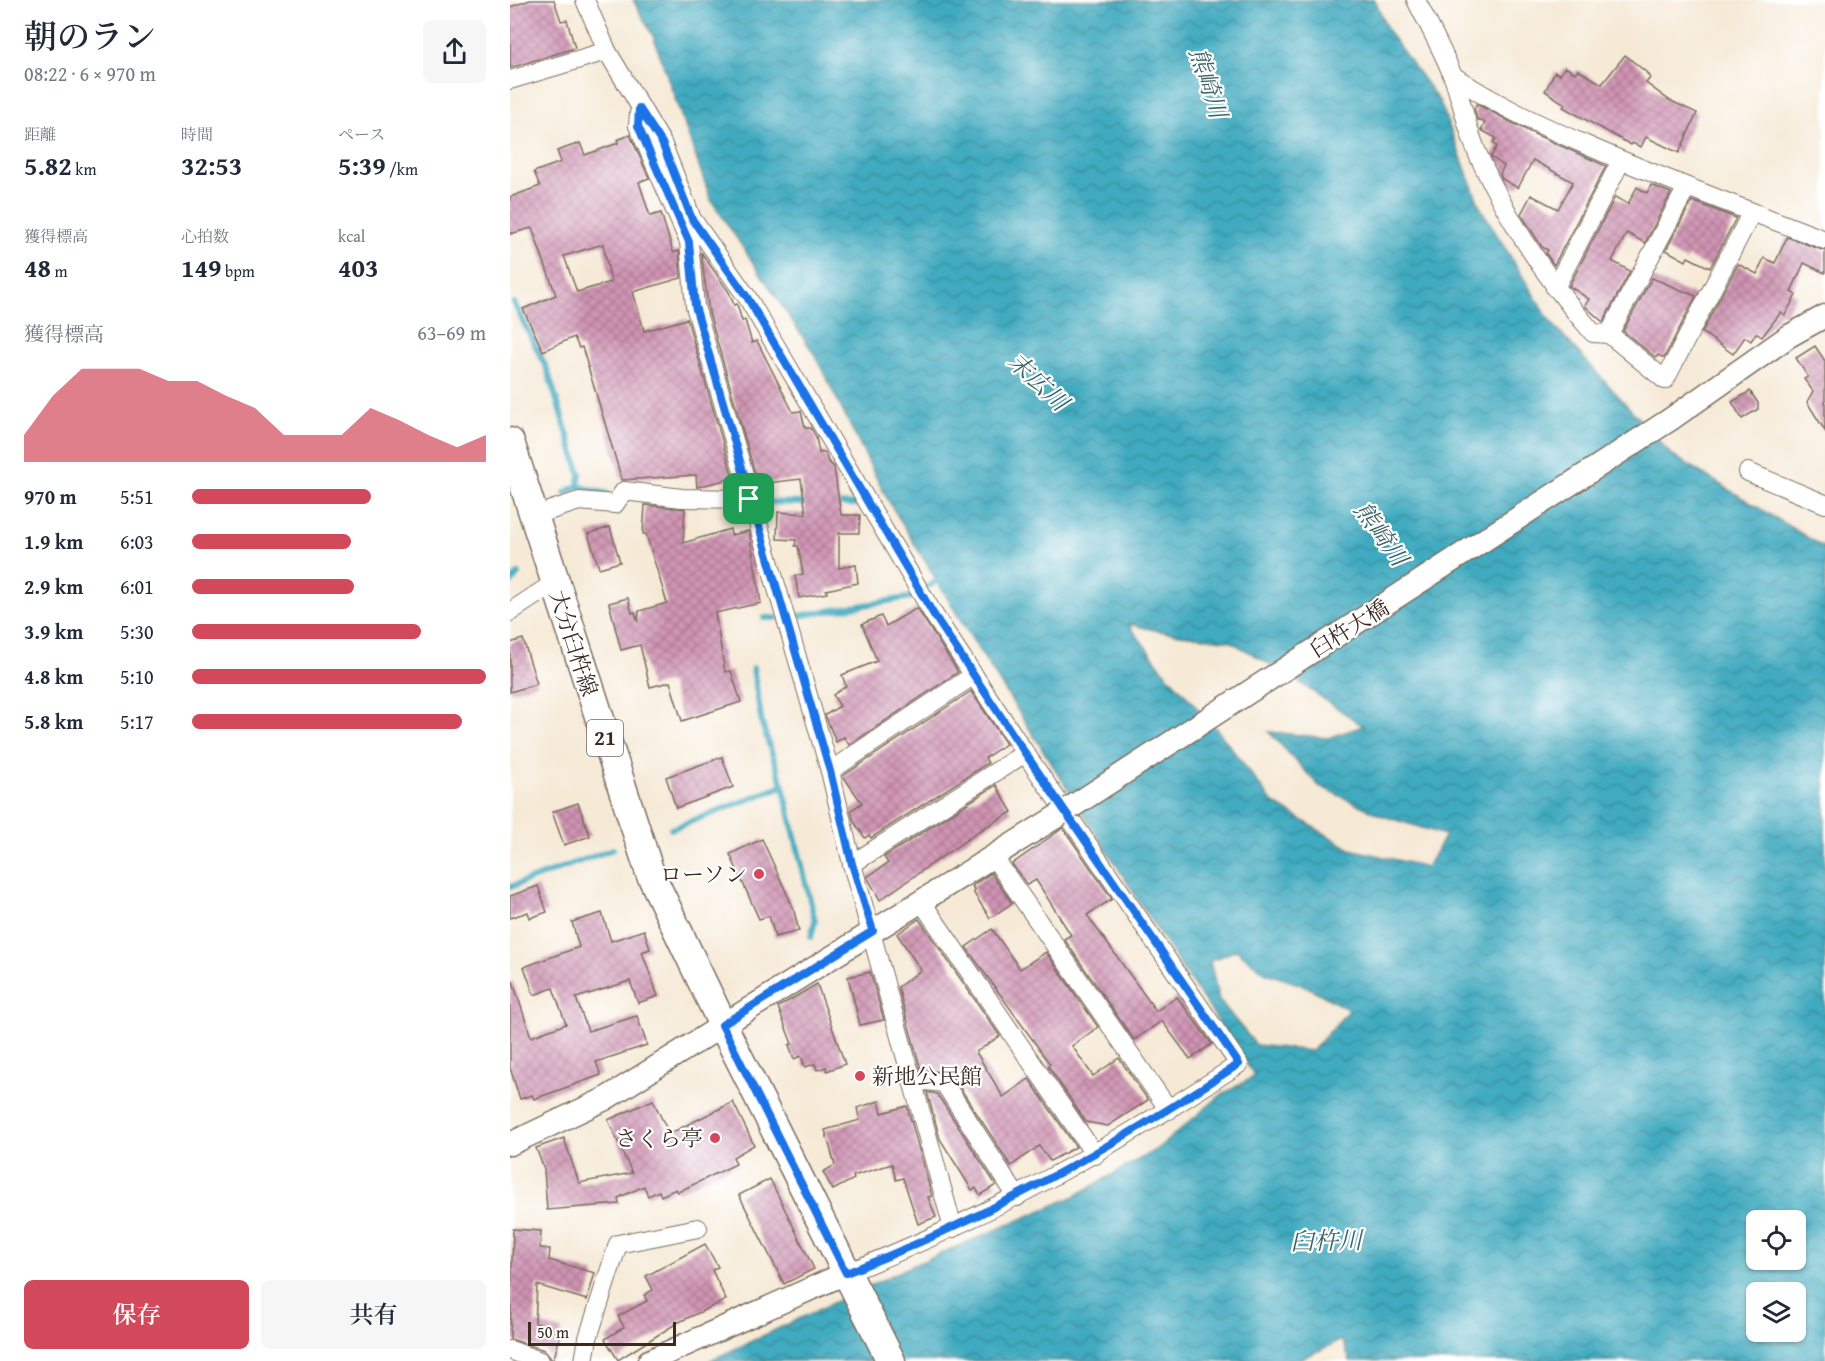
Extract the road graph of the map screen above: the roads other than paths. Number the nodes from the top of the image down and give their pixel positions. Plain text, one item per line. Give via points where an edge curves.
1 (585, 0) edge
2 (1416, 0) edge
3 (607, 51) junction
4 (1452, 75) junction
5 (510, 80) edge
6 (639, 108) junction
7 (1621, 161) junction
8 (1687, 187) junction
9 (1752, 212) junction
10 (1825, 240) edge
11 (1555, 288) junction
12 (1825, 316) edge
13 (1609, 334) junction
14 (510, 442) edge
15 (1749, 472) dead end
16 (749, 499) junction
17 (1825, 504) edge
18 (533, 516) junction
19 (554, 583) junction
20 (510, 612) edge
21 (974, 675) junction
22 (1025, 753) junction
23 (830, 771) junction
24 (993, 856) junction
25 (852, 864) junction
26 (921, 901) junction
27 (873, 931) junction
28 (722, 1025) junction
29 (914, 1083) junction
30 (1169, 1110) junction
31 (510, 1144) edge
32 (1095, 1155) junction
33 (1017, 1197) junction
34 (698, 1228) dead end
35 (953, 1228) junction
36 (849, 1279) junction
37 (510, 1350) edge
38 (540, 1361) edge
39 (584, 1361) edge
40 (649, 1361) edge
41 (891, 1361) edge

1 - 3 street
2 - 4 street
3 - 5 street
3 - 6 street
4 - 7 street via 1525,117
4 - 11 street via 1478,155 1530,252
6 - 16 street via 638,126 689,242 695,306
6 - 21 street via 662,143 692,219 747,297 934,615
7 - 8 street
7 - 11 street
8 - 9 street
8 - 13 street
9 - 10 street
9 - 13 street via 1665,380
11 - 13 street via 1593,333
12 - 24 street, 臼杵大橋, bridge
14 - 18 main road, 大分臼杵線 / 21
15 - 17 street
16 - 18 street via 682,498 624,491 615,504 579,501
16 - 23 street
18 - 19 main road, 大分臼杵線 / 21
19 - 20 street
19 - 28 main road, 大分臼杵線 / 21 via 650,873
21 - 22 street
21 - 23 street
22 - 25 street
22 - 30 street via 1239,1064
23 - 25 street
24 - 26 street, 臼杵大橋
24 - 30 street
25 - 27 street
26 - 27 street, 臼杵大橋
26 - 32 street
27 - 28 street, 臼杵大橋
27 - 29 street
28 - 31 street, 臼杵大橋 via 605,1099
28 - 36 main road, 大分臼杵線 / 21
29 - 33 street via 944,1083
29 - 35 street
30 - 32 street
32 - 33 street
33 - 35 street
34 - 39 street via 618,1244
35 - 36 street
36 - 40 street
36 - 41 main road, 大分臼杵線 / 21
37 - 38 street

